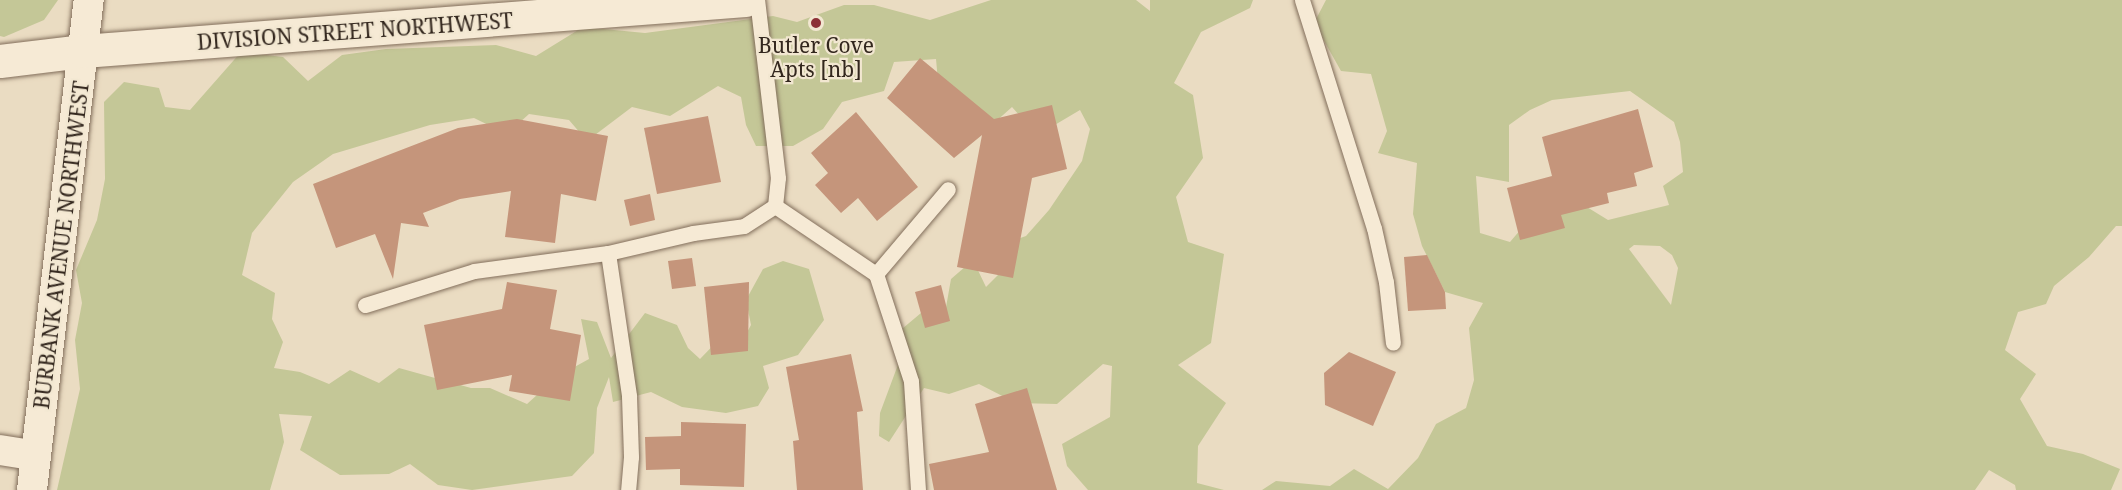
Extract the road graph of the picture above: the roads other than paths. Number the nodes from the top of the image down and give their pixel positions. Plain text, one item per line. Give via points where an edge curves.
1 (89, 0) edge
2 (745, 0) edge
3 (757, 0) edge
4 (1302, 0) edge
5 (83, 51) junction
6 (0, 61) edge
7 (948, 189) dead end
8 (775, 206) junction
9 (608, 253) junction
10 (876, 274) junction
11 (365, 305) dead end
12 (1393, 343) dead end
13 (0, 450) edge
14 (36, 456) junction
15 (32, 490) edge
16 (628, 490) edge
17 (918, 490) edge

1 - 5 street, BURBANK AVENUE NORTHWEST
2 - 5 street, DIVISION STREET NORTHWEST
3 - 8 lane via 778,178
4 - 12 lane via 1374,228 1386,282
5 - 6 street, DIVISION STREET NORTHWEST
5 - 14 street, BURBANK AVENUE NORTHWEST
7 - 10 lane
8 - 9 lane via 744,226 693,233
8 - 10 lane
9 - 11 lane via 474,271
9 - 16 lane via 629,396
10 - 17 lane via 911,381
13 - 14 street
14 - 15 street, BURBANK AVENUE NORTHWEST

